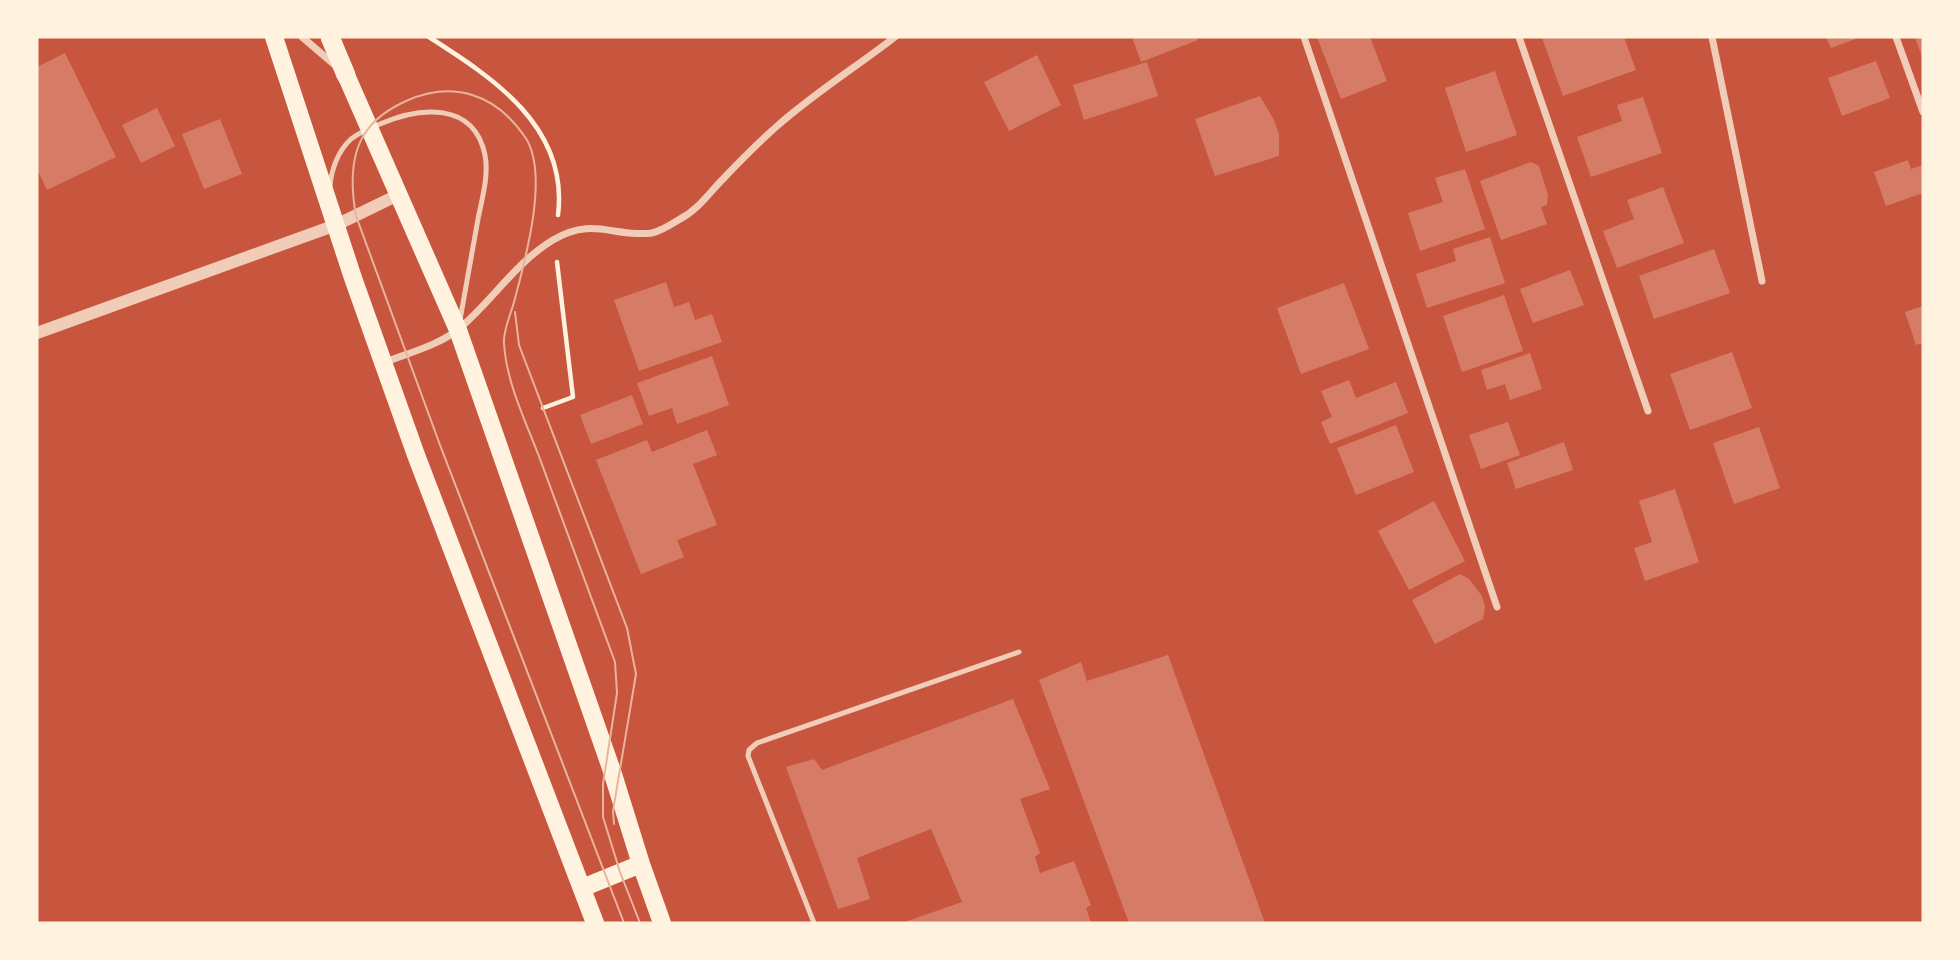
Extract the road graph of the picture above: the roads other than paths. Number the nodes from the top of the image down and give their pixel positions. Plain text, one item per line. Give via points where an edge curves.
1 (274, 37) edge
2 (302, 37) edge
3 (330, 37) edge
4 (895, 37) edge
5 (1304, 37) edge
6 (1520, 37) edge
7 (1712, 37) edge
8 (1896, 37) edge
9 (346, 75) junction
10 (1923, 111) edge
11 (368, 129) junction
12 (398, 195) junction
13 (329, 203) junction
14 (336, 225) junction
15 (1762, 281) dead end
16 (458, 330) junction
17 (37, 333) edge
18 (383, 363) junction
19 (1648, 411) dead end
20 (1497, 607) dead end
21 (1019, 652) dead end
22 (641, 864) junction
23 (582, 888) junction
24 (595, 923) edge
25 (662, 923) edge
26 (814, 923) edge

1 - 13 main road
2 - 9 street
3 - 9 highway
4 - 16 street via 777,126 685,217 654,233 587,227 555,239 523,262
5 - 20 street
6 - 19 street
7 - 15 street
8 - 10 street
9 - 11 main road
11 - 12 main road
11 - 13 lane via 351,139 337,157
11 - 16 lane via 425,111 464,120 477,134 485,156 485,180
12 - 14 street
12 - 16 main road
13 - 14 main road
14 - 17 street
14 - 18 main road
16 - 18 street
16 - 22 main road
18 - 23 main road
21 - 26 lane via 757,743 749,750
22 - 23 main road
22 - 25 main road
23 - 24 main road

